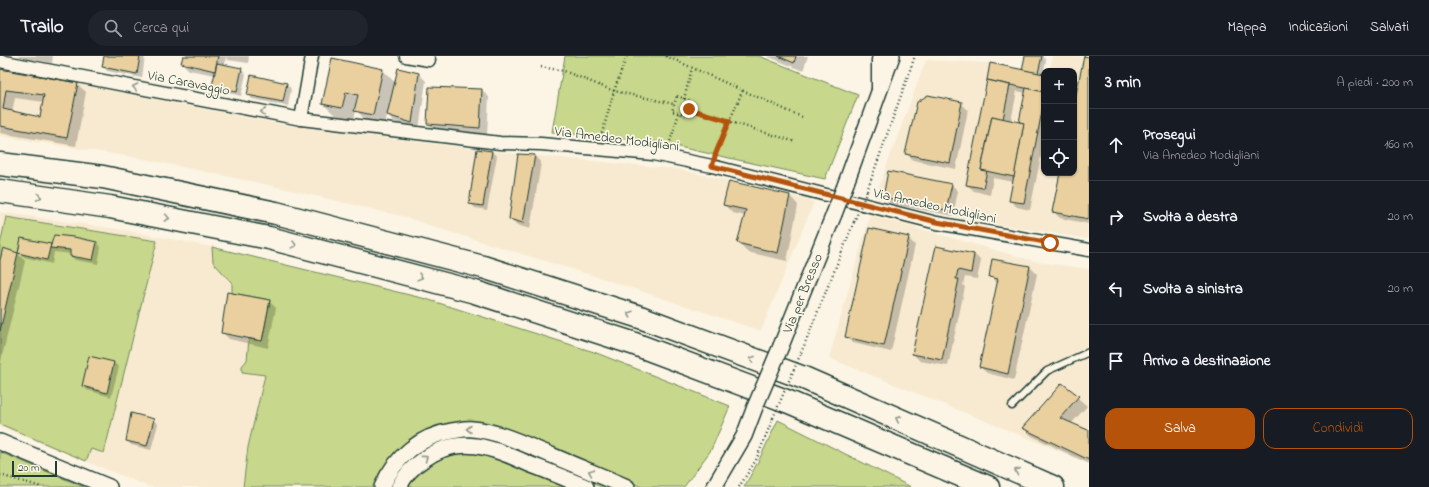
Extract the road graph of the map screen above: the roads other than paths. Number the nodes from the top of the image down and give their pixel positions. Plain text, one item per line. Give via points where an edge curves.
1 (312, 56) edge
2 (406, 56) edge
3 (879, 56) edge
4 (892, 56) edge
5 (429, 60) dead end
6 (0, 61) edge
7 (878, 94) junction
8 (301, 119) junction
9 (0, 164) edge
10 (0, 191) edge
11 (1089, 250) edge
12 (1089, 352) edge
13 (1012, 406) dead end
14 (0, 442) edge
15 (928, 461) junction
16 (945, 475) dead end
17 (109, 487) edge
18 (382, 487) edge
19 (399, 487) edge
20 (586, 487) edge
21 (627, 487) edge
22 (714, 487) edge
23 (988, 487) edge
24 (1053, 487) edge

1 - 8 street
2 - 5 street
3 - 7 street, Via per Bresso
4 - 7 street, Via per Bresso
8 -> 6 street, Via Caravaggio
7 - 22 street, Via per Bresso, bridge via 834,214 744,436
8 - 11 street, Via Amedeo Modigliani via 500,143 654,154 937,222
24 -> 9 highway via 804,378 640,317 483,267 276,213 103,177
10 -> 15 highway via 110,207 269,238 475,292 632,343 766,393
12 - 13 lane via 1047,371
14 - 17 street
15 - 16 lane
15 - 23 highway
21 -> 18 street via 503,436 472,429 436,434 422,441 397,462 387,474
19 -> 20 street via 409,471 430,454 457,445 472,445 500,451

